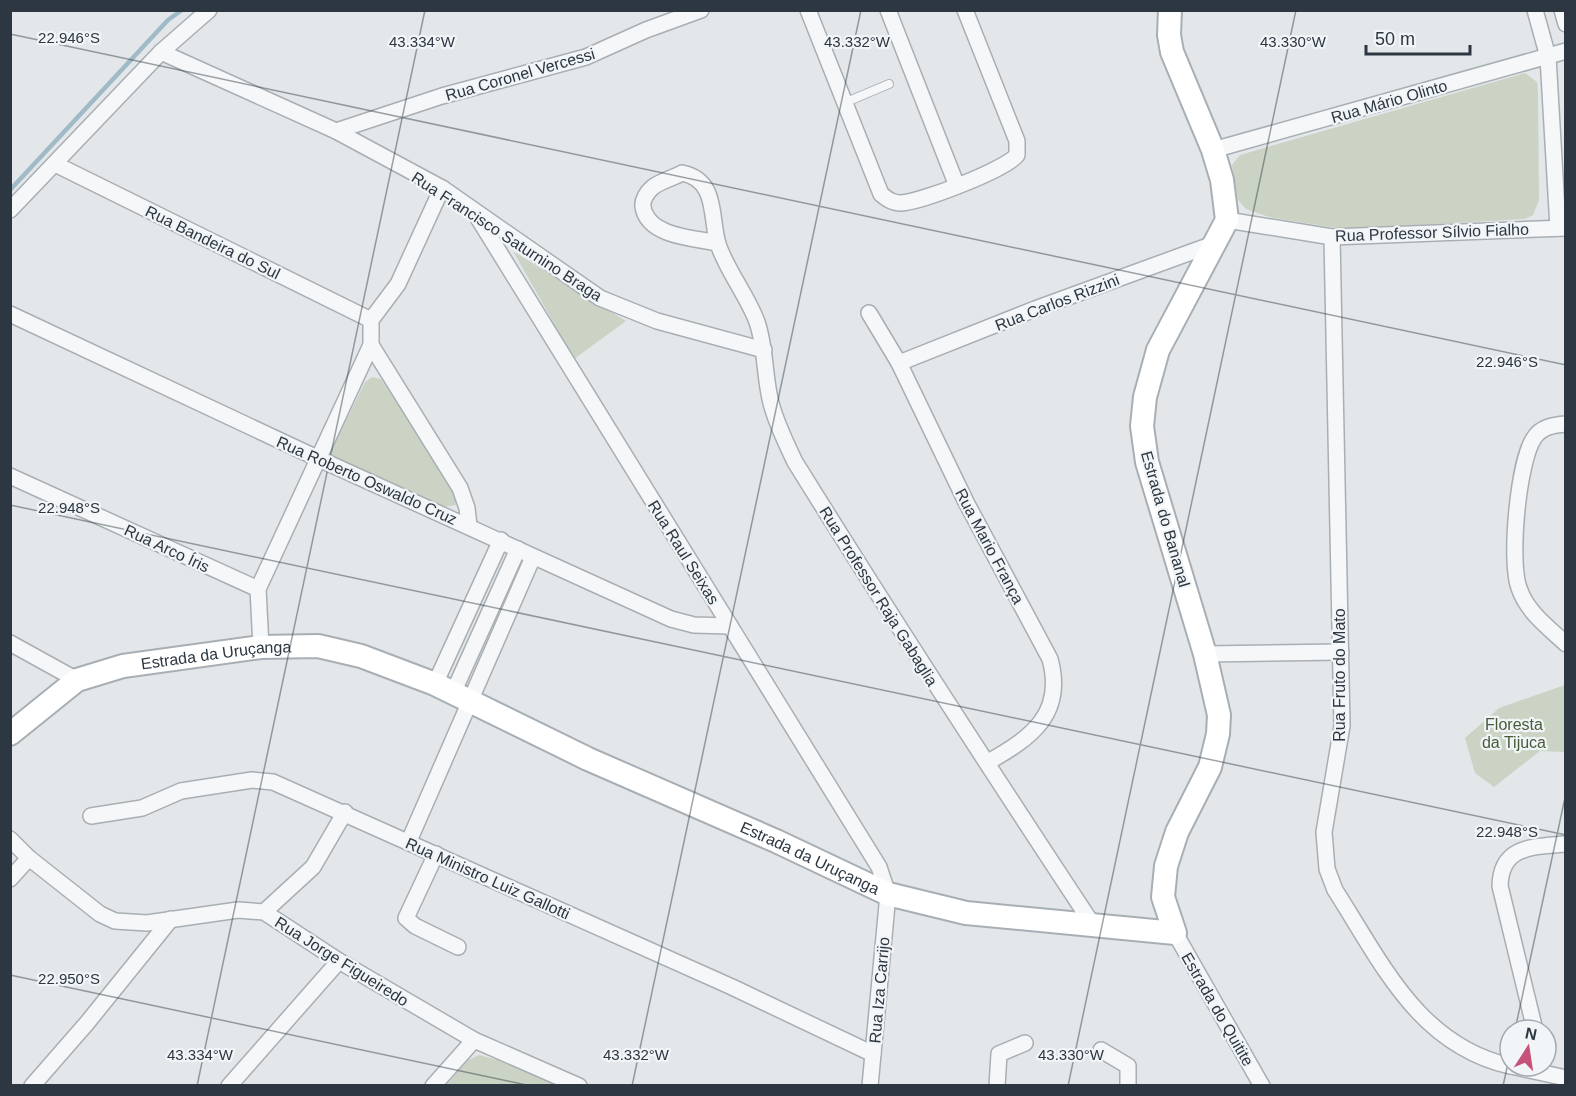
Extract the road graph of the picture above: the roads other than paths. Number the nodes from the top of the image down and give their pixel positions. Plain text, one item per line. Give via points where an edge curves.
1 (209, 10) edge
2 (701, 10) edge
3 (808, 10) edge
4 (888, 10) edge
5 (965, 10) edge
6 (1170, 10) edge
7 (1535, 10) edge
8 (1562, 10) edge
9 (1566, 24) edge
10 (1566, 51) edge
11 (161, 52) junction
12 (1548, 57) junction
13 (889, 84) dead end
14 (844, 103) junction
15 (336, 131) junction
16 (1213, 150) junction
17 (55, 164) junction
18 (957, 186) junction
19 (442, 188) junction
20 (10, 210) edge
21 (476, 213) junction
22 (1227, 220) junction
23 (1562, 228) edge
24 (1332, 237) junction
25 (718, 243) junction
26 (1216, 243) junction
27 (870, 313) dead end
28 (10, 314) edge
29 (371, 320) junction
30 (370, 345) junction
31 (764, 350) junction
32 (899, 363) junction
33 (1566, 424) edge
34 (317, 458) junction
35 (10, 476) edge
36 (469, 526) junction
37 (501, 540) junction
38 (518, 549) junction
39 (533, 557) junction
40 (258, 589) junction
41 (730, 626) junction
42 (10, 643) edge
43 (1566, 644) edge
44 (261, 647) junction
45 (1341, 652) junction
46 (1205, 654) junction
47 (77, 680) junction
48 (452, 692) junction
49 (10, 734) edge
50 (988, 762) junction
51 (345, 812) junction
52 (90, 816) dead end
53 (10, 839) edge
54 (409, 841) junction
55 (1566, 844) edge
56 (436, 854) junction
57 (29, 858) junction
58 (10, 879) edge
59 (888, 894) junction
60 (264, 912) junction
61 (171, 919) junction
62 (136, 924) junction
63 (1093, 925) junction
64 (1175, 933) junction
65 (458, 947) dead end
66 (143, 953) junction
67 (339, 961) junction
68 (1532, 1018) edge
69 (474, 1040) junction
70 (1025, 1043) dead end
71 (1101, 1050) dead end
72 (873, 1054) junction
73 (1498, 1063) edge
74 (32, 1086) edge
75 (230, 1086) edge
76 (433, 1086) edge
77 (579, 1086) edge
78 (870, 1086) edge
79 (997, 1086) edge
80 (1128, 1086) edge
81 (1262, 1086) edge

1 - 11 street
2 - 15 street, Rua Coronel Vercessi via 586,57 442,96
3 - 14 street
4 - 18 street
5 - 18 street via 1018,148 1017,155 1004,166
6 - 16 street via 1172,52
7 - 12 street
8 - 9 street
10 - 12 street, Rua Mário Olinto
11 - 15 street, Rua Francisco Saturnino Braga
11 - 17 street
12 - 16 street, Rua Mário Olinto
12 - 23 street
13 - 14 lane
14 - 18 street via 880,194 889,201 901,203
15 - 19 street, Rua Francisco Saturnino Braga
16 - 22 street
17 - 20 street
17 - 29 street, Rua Bandeira do Sul
19 - 21 street, Rua Francisco Saturnino Braga
19 - 29 street via 398,284
21 - 31 street, Rua Francisco Saturnino Braga via 600,298 626,311
21 - 41 street, Rua Raul Seixas
22 - 24 street, Rua Professor Sílvio Fialho
22 - 26 street, Estrada do Bananal
23 - 24 street, Rua Professor Sílvio Fialho
24 - 45 street, Rua Fruto do Mato
25 - 25 street, Rua Professor Raja Gabaglia via 715,217 700,180 682,173 647,193 644,209 654,225
25 - 31 street, Rua Professor Raja Gabaglia via 756,321
26 - 32 street, Rua Carlos Rizzini
26 - 46 street, Estrada do Bananal via 1158,350 1145,397 1142,426 1148,462
27 - 32 street, Rua Mario França
28 - 34 street, Rua Roberto Oswaldo Cruz
29 - 30 street
30 - 34 street
30 - 36 street via 460,488
31 - 50 street, Rua Professor Raja Gabaglia via 770,402 795,462 932,681
32 - 50 street, Rua Mario França via 966,502 1050,659 1056,678 1051,702 1035,733
33 - 43 street via 1544,428 1526,453 1514,556 1524,600
34 - 36 street, Rua Roberto Oswaldo Cruz
34 - 40 street
35 - 40 street, Rua Arco Íris
36 - 37 street, Rua Roberto Oswaldo Cruz
37 - 38 street, Rua Roberto Oswaldo Cruz
37 - 48 street
38 - 39 street, Rua Roberto Oswaldo Cruz
38 - 48 street
39 - 41 street, Rua Roberto Oswaldo Cruz via 671,619 694,625
39 - 48 street
40 - 44 street
41 - 59 street, Rua Raul Seixas via 879,867
42 - 47 street
44 - 47 street, Estrada da Uruçanga via 123,666
44 - 48 street, Estrada da Uruçanga via 318,646 340,650
45 - 46 street
45 - 73 street, Rua Fruto do Mato via 1342,726 1324,832 1327,869 1335,890 1411,1005 1426,1021 1461,1048
46 - 64 street, Estrada do Bananal via 1219,715 1218,734 1210,767 1177,832 1166,866 1163,897
47 - 49 street, Estrada da Uruçanga
48 - 54 street
48 - 59 street, Estrada da Uruçanga via 588,759 776,840
50 - 63 street, Rua Professor Raja Gabaglia
51 - 52 street, Rua Ministro Luiz Gallotti via 290,787 252,780 181,791 142,808
51 - 54 street, Rua Ministro Luiz Gallotti
51 - 60 street via 313,867
53 - 57 street, Rua Jorge Figueiredo
54 - 56 street, Rua Ministro Luiz Gallotti
55 - 68 street via 1525,848 1509,858 1500,870 1500,886
56 - 65 street via 406,918
56 - 72 street, Rua Ministro Luiz Gallotti
57 - 58 street
57 - 62 street, Rua Jorge Figueiredo via 100,914
59 - 63 street, Estrada da Uruçanga via 966,913
59 - 72 street, Rua Iza Carrijo
60 - 61 street, Rua Jorge Figueiredo via 238,910
60 - 67 street, Rua Jorge Figueiredo
61 - 62 street, Rua Jorge Figueiredo
61 - 66 street
62 - 66 street
63 - 64 street, Estrada da Uruçanga
64 - 81 street, Estrada do Quitite
66 - 74 street
67 - 69 street, Rua Jorge Figueiredo
67 - 75 street
69 - 76 street
69 - 77 street, Rua Jorge Figueiredo
70 - 79 street via 999,1054
71 - 80 street via 1128,1066
72 - 78 street, Rua Iza Carrijo

